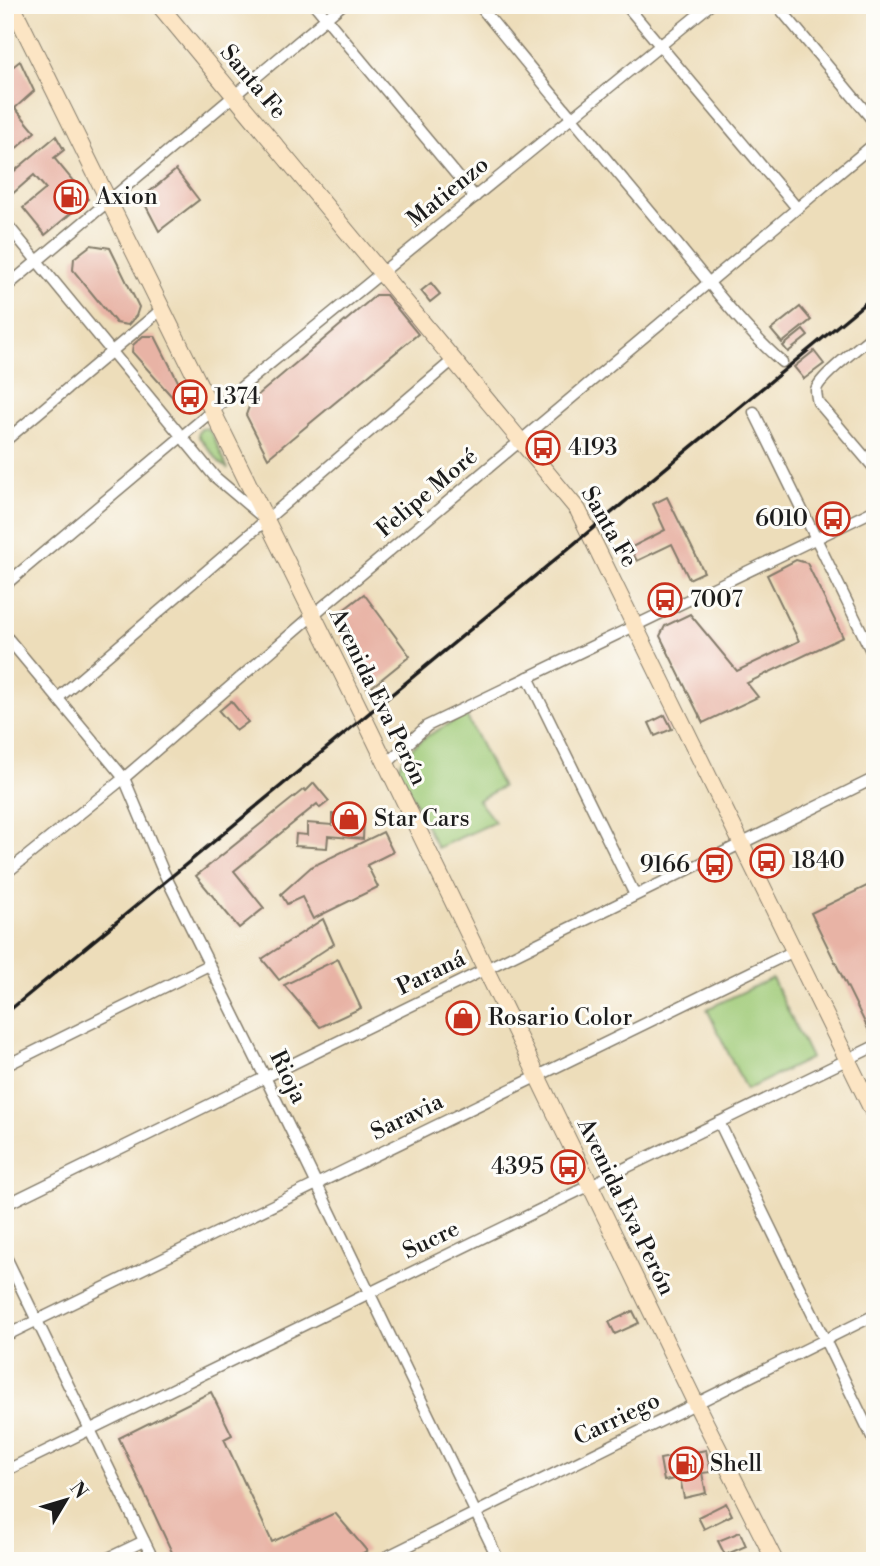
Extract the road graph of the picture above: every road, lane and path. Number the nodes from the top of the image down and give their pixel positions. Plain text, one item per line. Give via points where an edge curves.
1 (12, 5) edge
2 (159, 5) edge
3 (315, 5) edge
4 (342, 5) edge
5 (479, 5) edge
6 (626, 5) edge
7 (710, 5) edge
8 (776, 5) edge
9 (326, 19) junction
10 (660, 46) junction
11 (234, 96) junction
12 (571, 119) junction
13 (875, 123) edge
14 (875, 142) edge
15 (475, 197) junction
16 (108, 200) junction
17 (797, 208) junction
18 (5, 222) edge
19 (37, 261) junction
20 (382, 274) junction
21 (710, 283) junction
22 (5, 288) edge
23 (162, 309) junction
24 (875, 334) edge
25 (112, 352) junction
26 (453, 360) junction
27 (782, 362) dead end
28 (212, 411) junction
29 (754, 412) dead end
30 (182, 436) junction
31 (5, 442) edge
32 (521, 442) junction
33 (875, 469) edge
34 (875, 510) edge
35 (266, 520) junction
36 (816, 539) junction
37 (5, 585) edge
38 (313, 615) junction
39 (636, 625) junction
40 (5, 635) edge
41 (875, 659) edge
42 (528, 677) junction
43 (58, 698) junction
44 (386, 764) junction
45 (124, 778) junction
46 (875, 778) edge
47 (742, 843) junction
48 (5, 874) edge
49 (635, 895) junction
50 (794, 951) junction
51 (209, 965) junction
52 (485, 969) junction
53 (875, 1046) edge
54 (847, 1059) junction
55 (5, 1066) edge
56 (265, 1077) junction
57 (537, 1077) junction
58 (875, 1116) edge
59 (719, 1122) junction
60 (317, 1184) junction
61 (590, 1185) junction
62 (5, 1205) edge
63 (5, 1255) edge
64 (370, 1293) junction
65 (875, 1315) edge
66 (37, 1321) junction
67 (5, 1336) edge
68 (824, 1340) junction
69 (696, 1404) junction
70 (90, 1430) junction
71 (875, 1443) edge
72 (5, 1471) edge
73 (476, 1512) junction
74 (144, 1541) junction
75 (102, 1561) edge
76 (154, 1561) edge
77 (378, 1561) edge
78 (499, 1561) edge
79 (775, 1561) edge

1 - 16 main road, Avenida Eva Perón
2 - 11 main road, Santa Fe
3 - 9 street
4 - 9 street
5 - 12 street
6 - 10 street
7 - 10 street, Matienzo
8 - 13 street
9 - 11 street
9 - 15 street
10 - 12 street, Matienzo
10 - 17 street
11 - 16 street
11 - 20 main road, Santa Fe
12 - 15 street, Matienzo
12 - 21 street
14 - 17 street, Felipe Moré
15 - 20 street, Matienzo
16 - 19 street
16 - 23 main road, Avenida Eva Perón
17 - 21 street, Felipe Moré
18 - 19 street
19 - 22 street
19 - 25 street
20 - 26 main road, Santa Fe
20 - 28 street, Matienzo
21 - 27 street
21 - 32 street, Felipe Moré
23 - 25 street
23 - 28 main road, Avenida Eva Perón
24 - 33 street via 828,374 816,391 818,401
25 - 30 street
25 - 31 street
26 - 32 main road, Santa Fe
26 - 35 street
28 - 30 street, Matienzo
28 - 35 main road, Avenida Eva Perón
29 - 36 street
30 - 35 street via 215,477
30 - 37 street, Matienzo
32 - 38 street, Felipe Moré
32 - 39 main road, Santa Fe via 578,510
34 - 36 street
35 - 38 main road, Avenida Eva Perón
35 - 43 street
36 - 39 street
36 - 41 street
38 - 44 main road, Avenida Eva Perón
38 - 45 street, Felipe Moré
39 - 42 street
39 - 47 main road, Santa Fe
40 - 43 street, Rioja
42 - 44 street via 427,726
42 - 49 street
43 - 45 street, Rioja
44 - 52 main road, Avenida Eva Perón
45 - 48 street, Felipe Moré
45 - 51 street, Rioja
46 - 47 street, Paraná
47 - 49 street, Paraná
47 - 50 main road, Santa Fe
49 - 52 street, Paraná
50 - 54 main road, Santa Fe
50 - 57 street, Saravia
51 - 55 street
51 - 56 street, Rioja
52 - 56 street, Paraná
52 - 57 main road, Avenida Eva Perón
53 - 54 street, Sucre
54 - 58 main road, Santa Fe
54 - 59 street, Sucre
56 - 60 street, Rioja
56 - 62 street, Paraná
57 - 60 street, Saravia
57 - 61 main road, Avenida Eva Perón
59 - 61 street, Sucre
59 - 68 street
60 - 64 street, Rioja
60 - 66 street, Saravia
61 - 64 street, Sucre
61 - 69 main road, Avenida Eva Perón
63 - 66 street
64 - 70 street, Sucre
64 - 73 street, Rioja
65 - 68 street, Carriego
66 - 67 street, Saravia
66 - 70 street
68 - 69 street, Carriego
68 - 71 street
69 - 73 street, Carriego
69 - 79 main road, Avenida Eva Perón
70 - 72 street, Sucre
70 - 74 street
73 - 77 street, Carriego
73 - 78 street, Rioja
74 - 75 street
74 - 76 street

